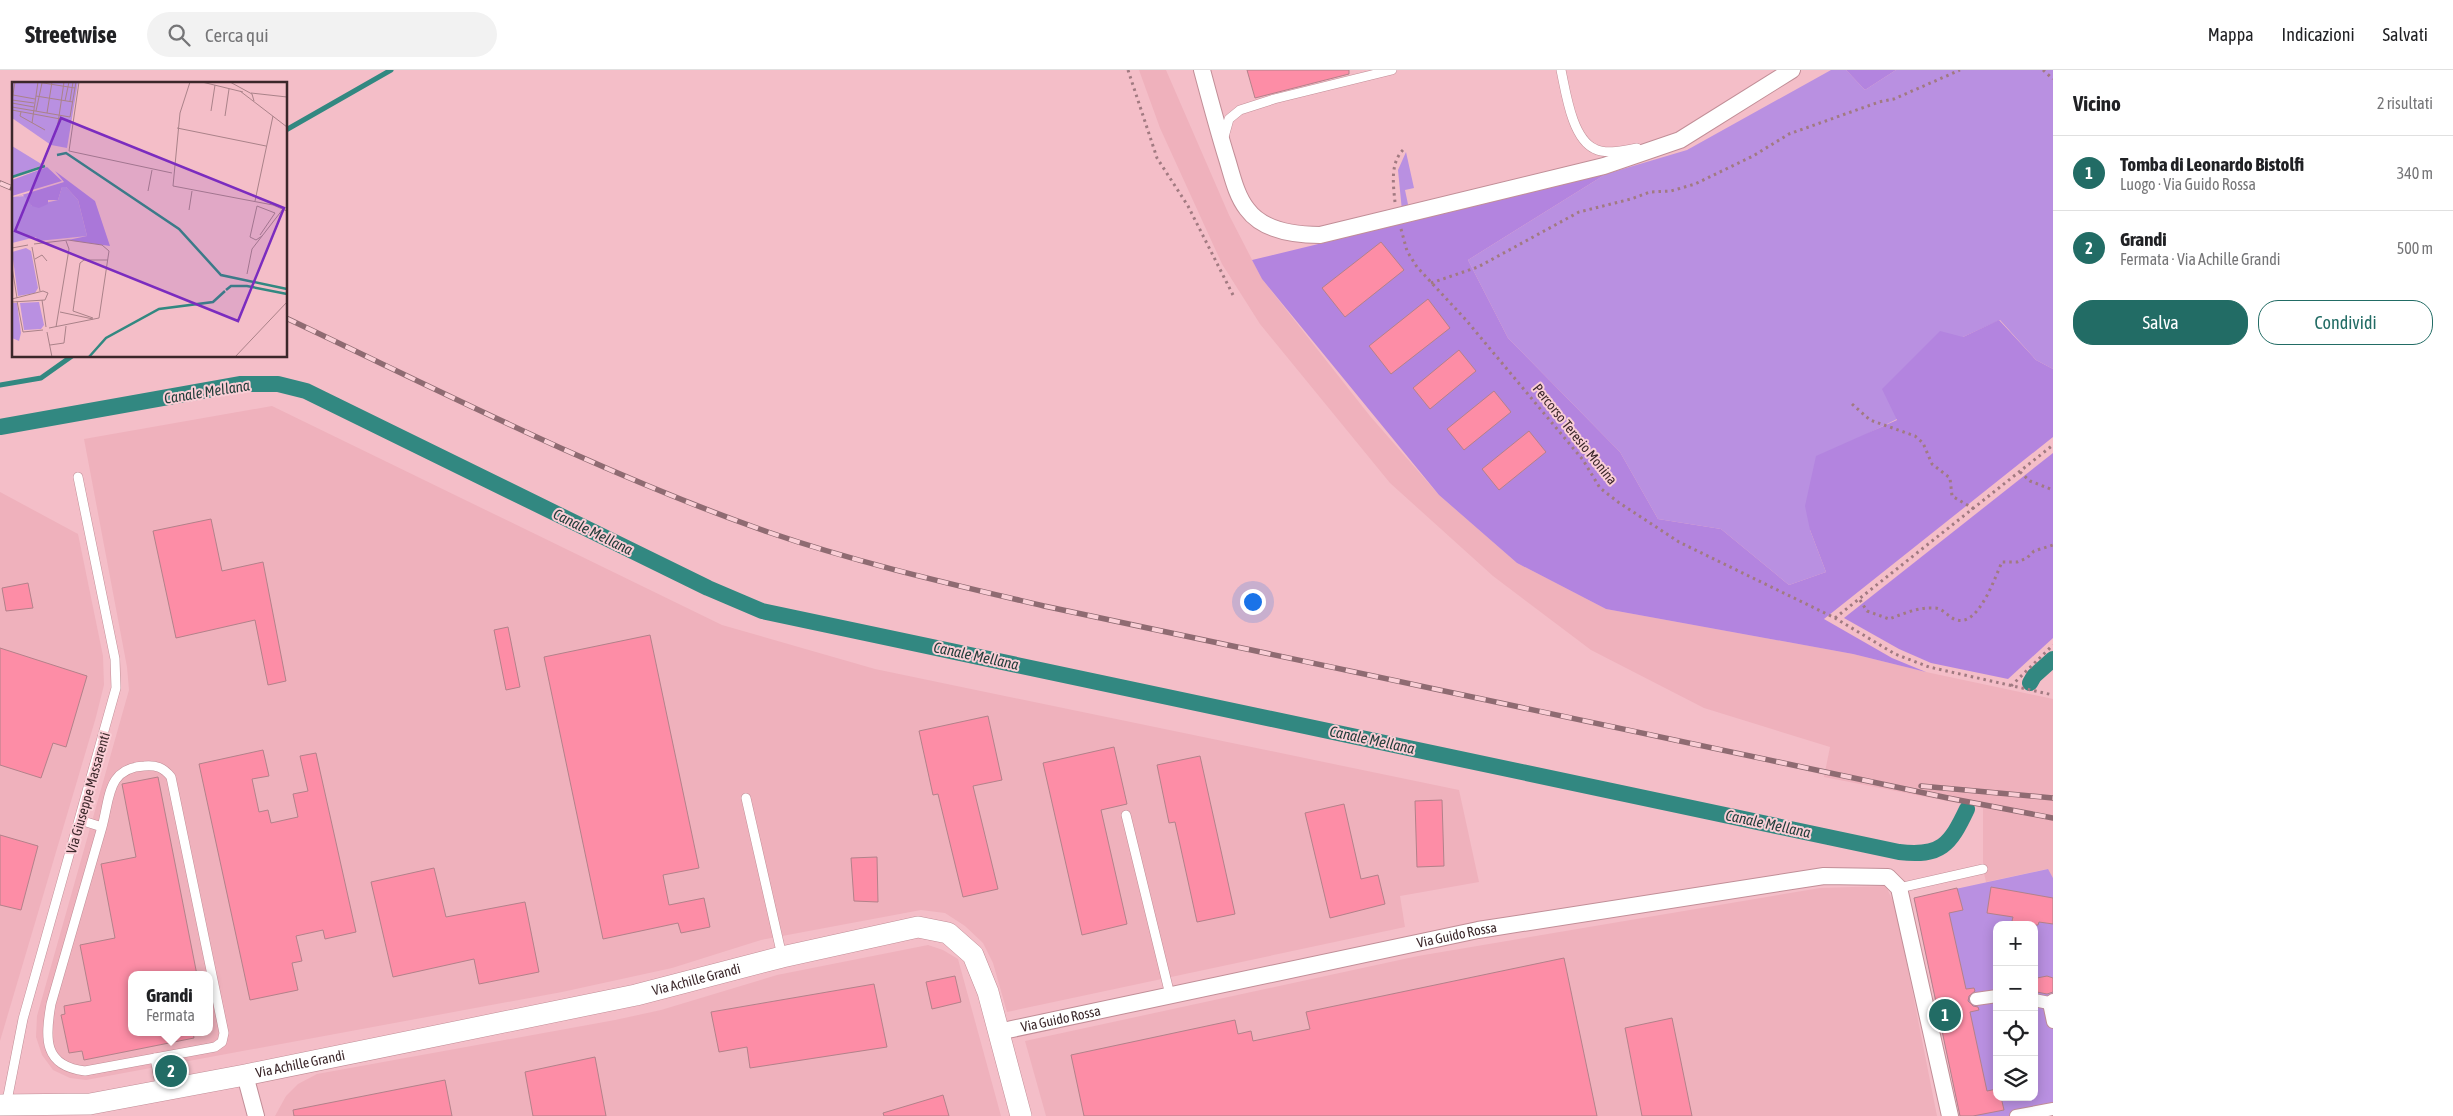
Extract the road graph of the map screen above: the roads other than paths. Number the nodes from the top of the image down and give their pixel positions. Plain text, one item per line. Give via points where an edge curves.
1 (1202, 70) edge
2 (1392, 70) edge
3 (1561, 70) edge
4 (1792, 70) edge
5 (1680, 140) junction
6 (1224, 150) junction
7 (78, 477) dead end
8 (746, 798) dead end
9 (1126, 815) dead end
10 (80, 820) junction
11 (102, 827) junction
12 (1983, 869) dead end
13 (1899, 888) junction
14 (782, 957) junction
15 (211, 971) edge
16 (213, 979) edge
17 (1170, 995) junction
18 (1993, 997) edge
19 (1976, 999) dead end
20 (2038, 1000) edge
21 (2051, 1002) edge
22 (2053, 1022) edge
23 (998, 1032) junction
24 (155, 1058) junction
25 (245, 1075) junction
26 (161, 1091) junction
27 (3, 1105) edge
28 (2053, 1109) edge
29 (256, 1116) edge
30 (1021, 1116) edge
31 (1950, 1116) edge
32 (2016, 1116) edge

1 - 6 street
2 - 6 lane via 1240,110 1226,126
3 - 5 lane via 1579,136 1596,150 1617,152
4 - 5 street
5 - 6 street via 1604,166 1320,236 1293,235 1258,219 1247,209 1236,188
7 - 10 lane, Via Giuseppe Massarenti via 115,659 116,688
8 - 14 lane
9 - 17 lane
10 - 11 lane
10 - 27 lane, Via Giuseppe Massarenti via 23,1019
11 - 15 lane via 119,772 134,766 154,765 165,769 174,788
11 - 24 lane via 51,1004 46,1031 50,1051 60,1064 85,1071
12 - 13 lane
13 - 17 street, Via Guido Rossa via 1888,877 1824,876 1478,930
13 - 31 street
14 - 23 street, Via Achille Grandi via 918,927 948,933 973,955 988,992
14 - 25 street, Via Achille Grandi via 636,995
16 - 24 lane via 224,1033 222,1042 215,1047
17 - 23 street, Via Guido Rossa
18 - 19 street
20 - 21 street
21 - 22 street
23 - 30 street, Via Achille Grandi
24 - 26 lane
25 - 26 street, Via Achille Grandi
25 - 29 street, Via Achille Grandi
26 - 27 street, Via Achille Grandi via 90,1104
28 - 32 street

